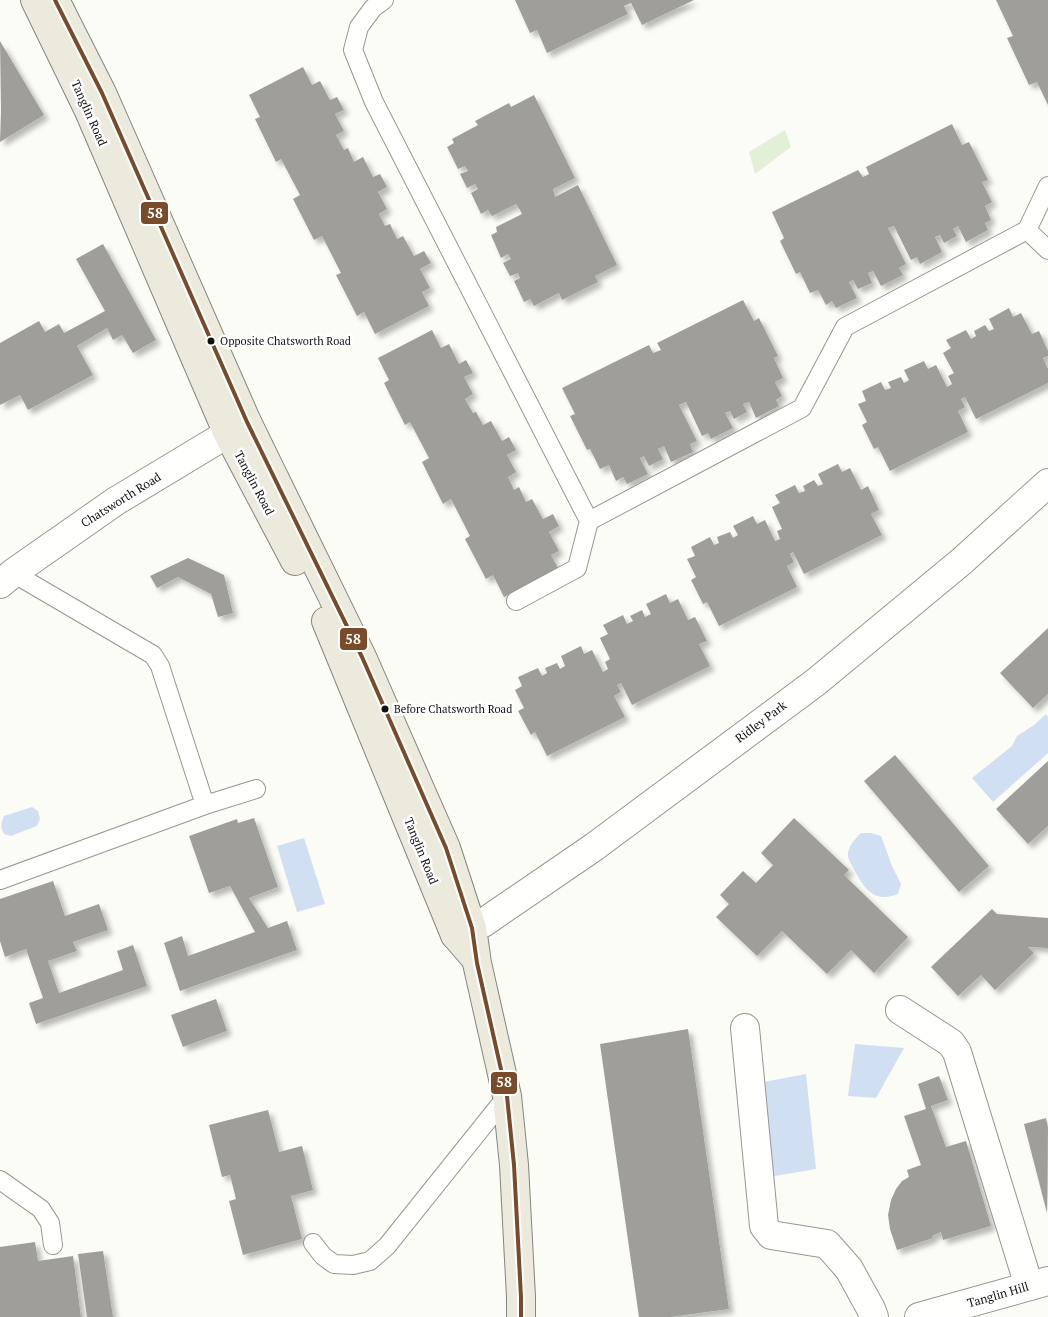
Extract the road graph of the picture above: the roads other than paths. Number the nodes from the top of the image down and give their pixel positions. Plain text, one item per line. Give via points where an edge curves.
1 (35, 0) edge
2 (55, 0) edge
3 (384, 0) edge
4 (1048, 186) edge
5 (1027, 230) junction
6 (1048, 250) edge
7 (237, 428) junction
8 (1048, 483) edge
9 (589, 521) junction
10 (7, 578) edge
11 (516, 601) dead end
12 (256, 789) dead end
13 (205, 805) junction
14 (0, 880) edge
15 (464, 932) junction
16 (900, 1010) dead end
17 (745, 1028) dead end
18 (507, 1096) junction
19 (0, 1180) edge
20 (313, 1243) dead end
21 (53, 1245) dead end
22 (1039, 1284) edge
23 (521, 1317) edge
24 (874, 1317) edge
25 (919, 1317) edge

1 - 7 main road, Tanglin Road
2 - 7 main road, Tanglin Road via 102,92
3 - 9 lane via 373,8 359,28 353,50 374,102
4 - 5 lane
5 - 6 lane
5 - 9 lane via 845,327 802,408
7 - 10 street, Chatsworth Road via 116,501
7 - 15 main road, Tanglin Road via 362,657 446,848
8 - 15 street, Ridley Park via 962,561 816,682 594,847 490,918
9 - 11 lane via 576,568
10 - 13 lane via 153,655 160,666
12 - 13 lane
13 - 14 lane
15 - 18 main road, Tanglin Road via 477,961
16 - 22 street via 951,1043 957,1052
17 - 24 street via 764,1226 771,1235 827,1244 849,1269
18 - 20 lane via 387,1246 370,1261 353,1265 334,1264
18 - 23 main road, Tanglin Road
19 - 21 lane via 41,1209 50,1223
22 - 25 street, Tanglin Hill

